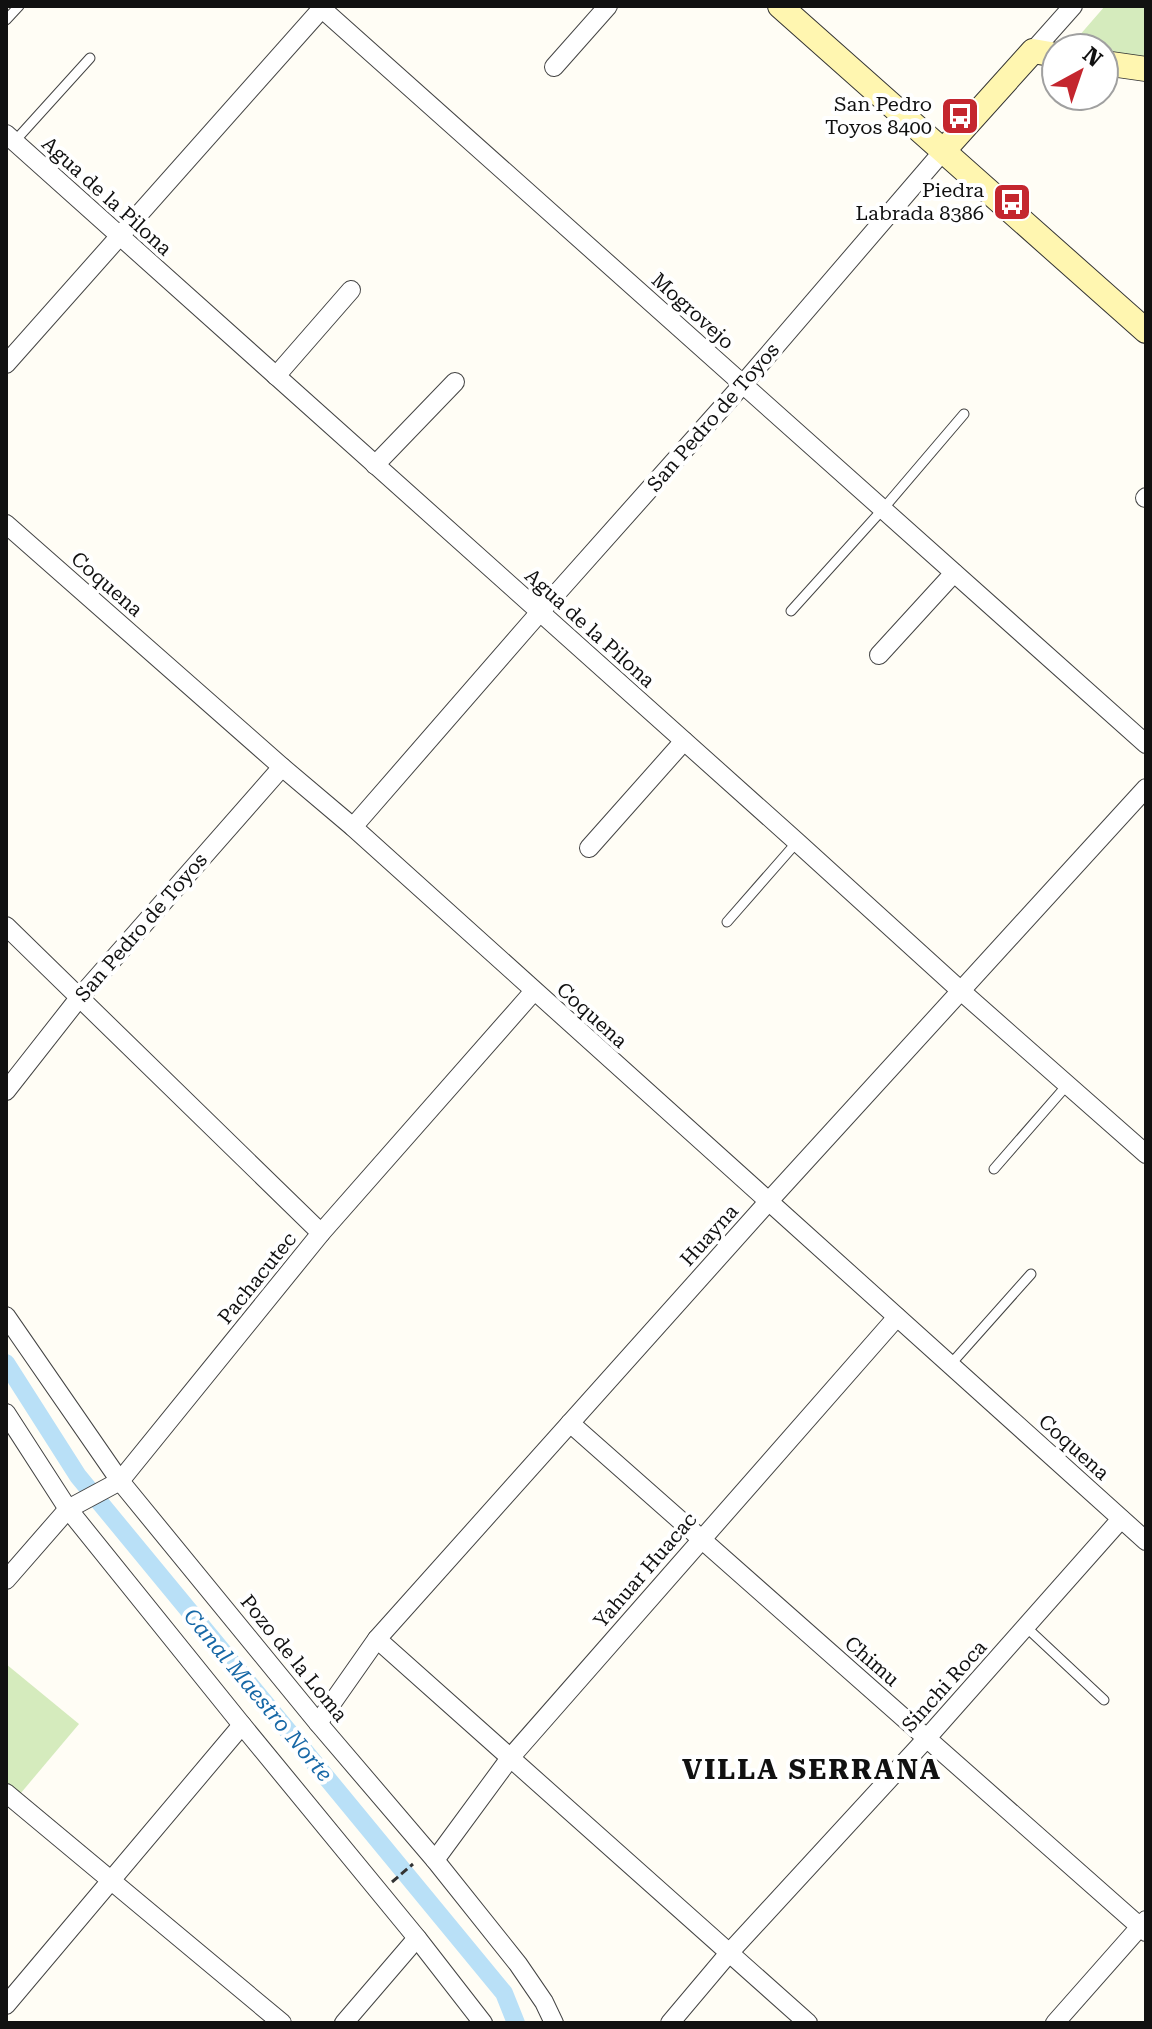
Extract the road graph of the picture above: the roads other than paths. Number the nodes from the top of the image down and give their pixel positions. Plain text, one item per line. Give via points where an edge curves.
1 (19, 6) edge
2 (608, 6) edge
3 (781, 6) edge
4 (1073, 6) edge
5 (321, 7) edge
6 (6, 20) edge
7 (1057, 32) edge
8 (1040, 57) edge
9 (90, 58) dead end
10 (1120, 65) edge
11 (554, 67) dead end
12 (1146, 69) edge
13 (10, 138) edge
14 (944, 150) junction
15 (119, 236) junction
16 (351, 290) dead end
17 (1146, 331) edge
18 (6, 364) edge
19 (276, 376) junction
20 (455, 382) dead end
21 (743, 384) junction
22 (964, 414) dead end
23 (375, 465) junction
24 (883, 509) junction
25 (6, 524) edge
26 (954, 573) junction
27 (791, 611) dead end
28 (540, 612) junction
29 (879, 655) dead end
30 (684, 741) junction
31 (1146, 744) edge
32 (282, 767) junction
33 (1146, 788) edge
34 (353, 827) junction
35 (797, 842) junction
36 (589, 848) dead end
37 (727, 922) dead end
38 (6, 926) edge
39 (534, 991) junction
40 (961, 991) junction
41 (79, 998) junction
42 (1068, 1084) junction
43 (6, 1091) edge
44 (1146, 1154) edge
45 (994, 1169) dead end
46 (768, 1202) junction
47 (321, 1233) junction
48 (1031, 1274) dead end
49 (6, 1316) edge
50 (897, 1317) junction
51 (950, 1365) junction
52 (6, 1413) edge
53 (570, 1423) junction
54 (120, 1481) junction
55 (68, 1509) junction
56 (1121, 1519) junction
57 (701, 1539) junction
58 (1146, 1541) edge
59 (6, 1580) edge
60 (1026, 1627) junction
61 (377, 1639) junction
62 (1104, 1700) dead end
63 (318, 1723) junction
64 (242, 1725) junction
65 (927, 1738) junction
66 (510, 1758) junction
67 (6, 1793) edge
68 (428, 1859) junction
69 (111, 1879) junction
70 (1144, 1926) edge
71 (417, 1938) junction
72 (729, 1953) junction
73 (6, 2005) edge
74 (282, 2023) edge
75 (344, 2023) edge
76 (483, 2023) edge
77 (554, 2023) edge
78 (670, 2023) edge
79 (808, 2023) edge
80 (1055, 2023) edge

1 - 6 lane
2 - 11 street
3 - 14 main road
4 - 7 street, San Pedro de Toyos
5 - 15 street
5 - 21 street, Mogrovejo
8 - 14 main road, San Pedro de Toyos
9 - 13 lane
10 - 12 main road
13 - 15 street, Agua de la Pilona
14 - 17 main road
14 - 21 street, San Pedro de Toyos
15 - 18 street
15 - 19 street, Agua de la Pilona
16 - 19 street
19 - 23 street, Agua de la Pilona
20 - 23 street
21 - 24 street, Mogrovejo
21 - 28 street, San Pedro de Toyos
22 - 24 lane
23 - 28 street, Agua de la Pilona
24 - 26 street, Mogrovejo
24 - 27 lane
25 - 32 street, Coquena
26 - 29 street
26 - 31 street, Mogrovejo
28 - 30 street, Agua de la Pilona
28 - 34 street, San Pedro de Toyos
30 - 35 street, Agua de la Pilona
30 - 36 street
32 - 34 street, Coquena
32 - 41 street, San Pedro de Toyos
33 - 40 street, Huayna
34 - 39 street, Coquena
35 - 37 lane
35 - 40 street, Agua de la Pilona
38 - 41 street
39 - 46 street, Coquena
39 - 47 street, Pachacutec
40 - 42 street, Agua de la Pilona
40 - 46 street, Huayna
41 - 43 street, San Pedro de Toyos
41 - 47 street
42 - 44 street, Agua de la Pilona
42 - 45 lane
46 - 50 street, Coquena
46 - 53 street, Huayna
47 - 54 street, Pachacutec
48 - 51 lane
49 - 54 street, Pozo de la Loma
50 - 51 street, Coquena
50 - 57 street, Yahuar Huacac
51 - 56 street, Coquena
52 - 55 street
53 - 57 street, Chimu
53 - 61 street, Huayna
54 - 55 street, Pachacutec
54 - 63 street, Pozo de la Loma
55 - 59 street, Pachacutec
55 - 64 street
56 - 58 street, Coquena
56 - 60 street, Sinchi Roca
57 - 65 street, Chimu
57 - 66 street, Yahuar Huacac
60 - 62 lane
60 - 65 street, Sinchi Roca
61 - 63 street, Huayna
61 - 66 street
63 - 68 street, Pozo de la Loma
64 - 69 street
64 - 71 street
65 - 70 street, Chimu
65 - 72 street, Sinchi Roca
66 - 68 street, Yahuar Huacac
66 - 72 street
67 - 69 street
68 - 77 street, Pozo de la Loma via 518,1964
69 - 73 street
69 - 74 street
70 - 80 street
71 - 75 street
71 - 76 street
72 - 78 street, Sinchi Roca
72 - 79 street

